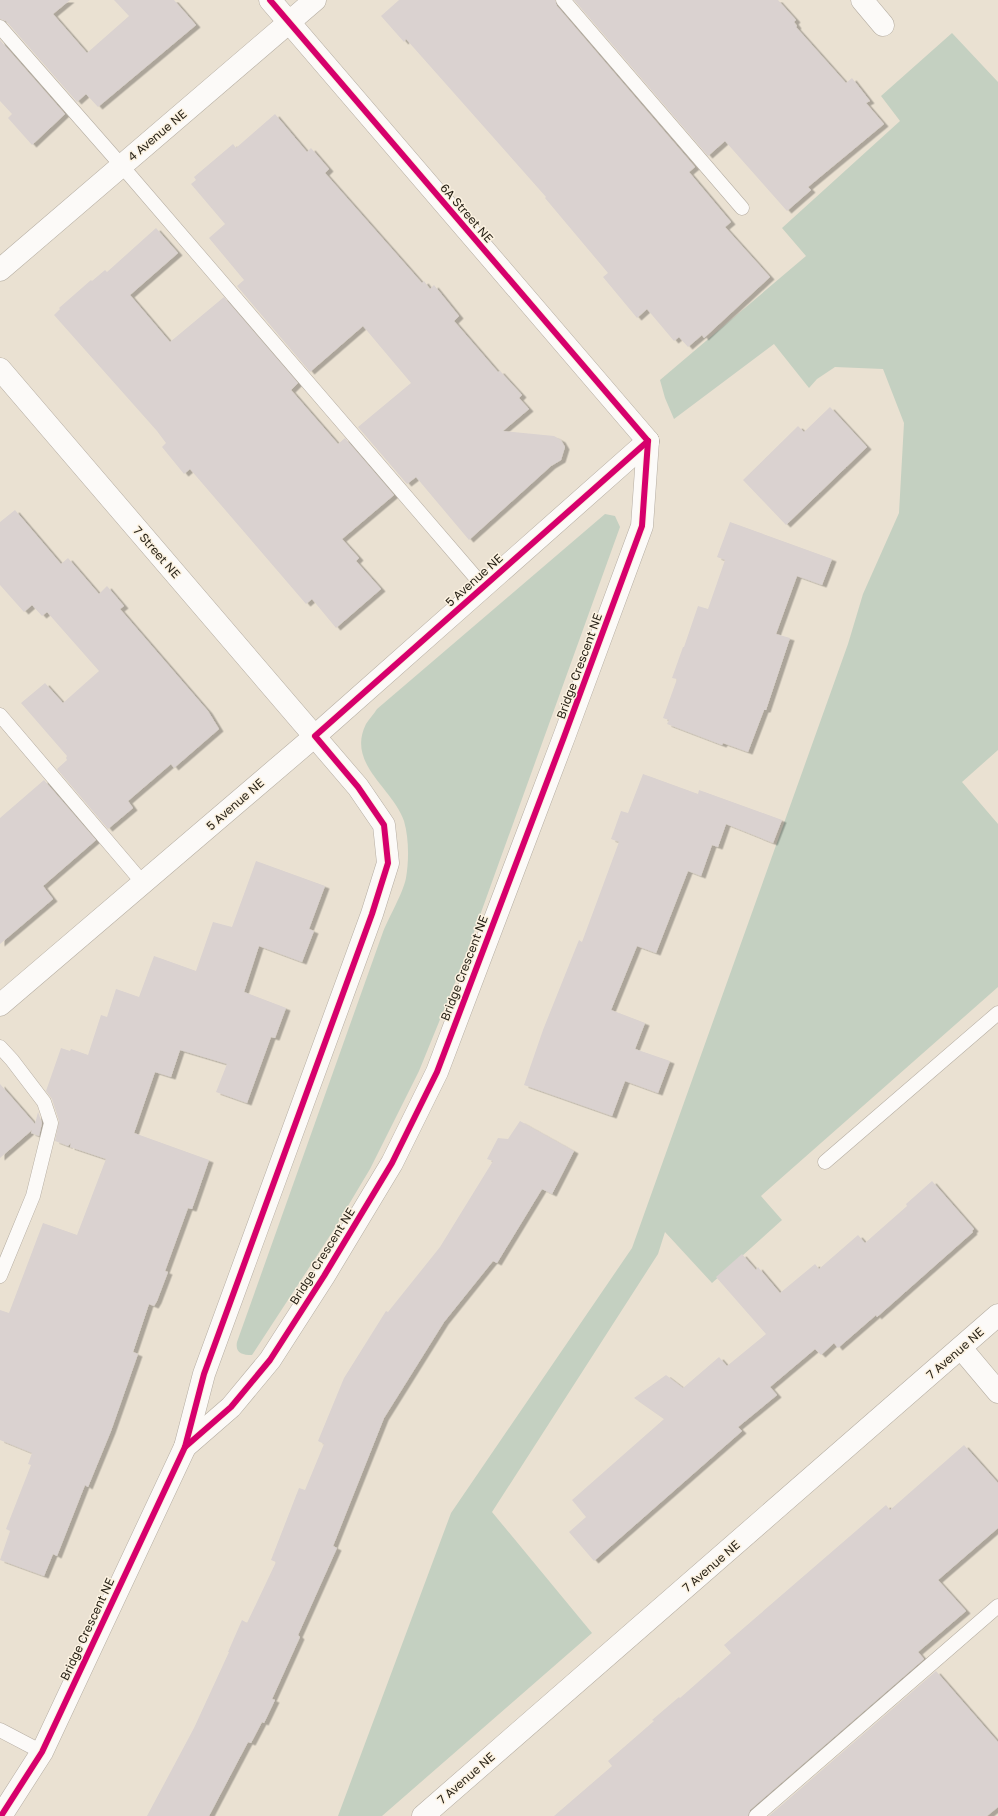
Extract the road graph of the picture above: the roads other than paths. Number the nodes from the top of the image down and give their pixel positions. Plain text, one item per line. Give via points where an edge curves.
1 (270, 0) edge
2 (315, 0) edge
3 (563, 0) edge
4 (862, 0) edge
5 (289, 22) junction
6 (883, 25) dead end
7 (0, 27) edge
8 (121, 165) junction
9 (742, 208) dead end
10 (0, 270) edge
11 (0, 369) edge
12 (648, 441) junction
13 (483, 586) junction
14 (0, 715) edge
15 (315, 736) junction
16 (143, 883) junction
17 (0, 1006) edge
18 (998, 1013) edge
19 (0, 1047) edge
20 (825, 1162) dead end
21 (0, 1276) edge
22 (998, 1315) edge
23 (961, 1348) junction
24 (998, 1392) edge
25 (185, 1447) junction
26 (998, 1606) edge
27 (0, 1730) edge
28 (42, 1752) junction
29 (1, 1816) edge
30 (423, 1816) edge
31 (756, 1816) edge

1 - 5 street, 6A Street NE
2 - 5 street, 4 Avenue NE
3 - 9 lane
4 - 6 street
5 - 8 street, 4 Avenue NE
5 - 12 street, 6A Street NE
7 - 8 lane
8 - 10 street, 4 Avenue NE
8 - 13 lane
11 - 15 street, 7 Street NE
12 - 13 street, 5 Avenue NE
12 - 25 street, Bridge Crescent NE via 642,526 436,1072 392,1163 270,1360 231,1407
13 - 15 street, 5 Avenue NE
14 - 16 lane
15 - 16 street, 5 Avenue NE
15 - 25 street, Bridge Crescent NE via 358,787 384,825 388,863 372,914 204,1374
16 - 17 street, 5 Avenue NE
18 - 20 lane
19 - 21 lane via 44,1102 51,1123 33,1196
22 - 23 street, 7 Avenue NE
23 - 24 street
23 - 30 street, 7 Avenue NE
25 - 28 street, Bridge Crescent NE
26 - 31 lane
27 - 28 lane
28 - 29 street, Bridge Crescent NE

